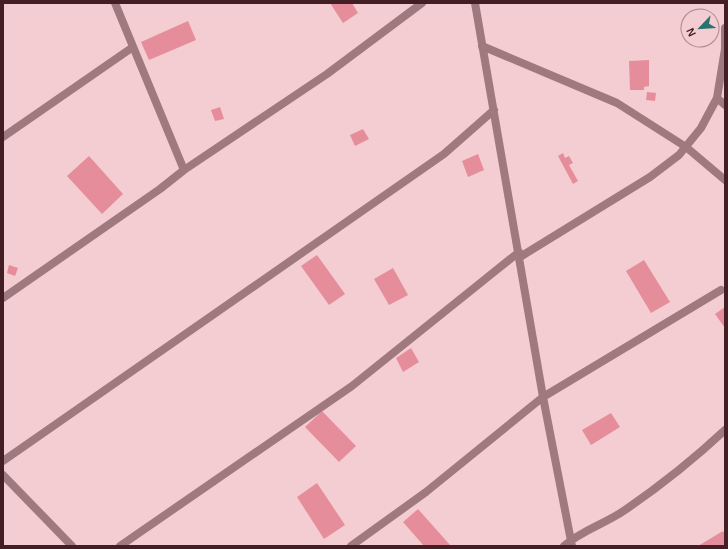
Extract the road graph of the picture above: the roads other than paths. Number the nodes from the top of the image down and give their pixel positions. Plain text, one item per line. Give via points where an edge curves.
1 (115, 3) edge
2 (422, 3) edge
3 (475, 3) edge
4 (725, 28) edge
5 (482, 46) junction
6 (133, 47) junction
7 (717, 98) junction
8 (725, 105) edge
9 (494, 110) junction
10 (3, 136) edge
11 (686, 147) junction
12 (184, 170) junction
13 (725, 180) edge
14 (519, 254) junction
15 (721, 290) dead end
16 (3, 298) edge
17 (544, 397) junction
18 (725, 430) edge
19 (3, 461) edge
20 (3, 475) edge
21 (572, 543) edge
22 (72, 546) edge
23 (120, 546) edge
24 (351, 546) edge
25 (564, 546) edge

1 - 6 street
2 - 12 street via 327,74
3 - 5 street
4 - 7 street via 725,49
5 - 9 street
5 - 11 street via 617,103
6 - 10 street
6 - 12 street
7 - 8 street
7 - 11 street via 701,128
9 - 14 street
9 - 19 street via 444,154
11 - 13 street
11 - 14 street via 680,155 650,177
12 - 16 street
14 - 17 street
14 - 23 street via 352,386
15 - 17 street
17 - 21 street
17 - 24 street via 426,492
18 - 21 street via 696,457 624,511
20 - 22 street
21 - 25 street

